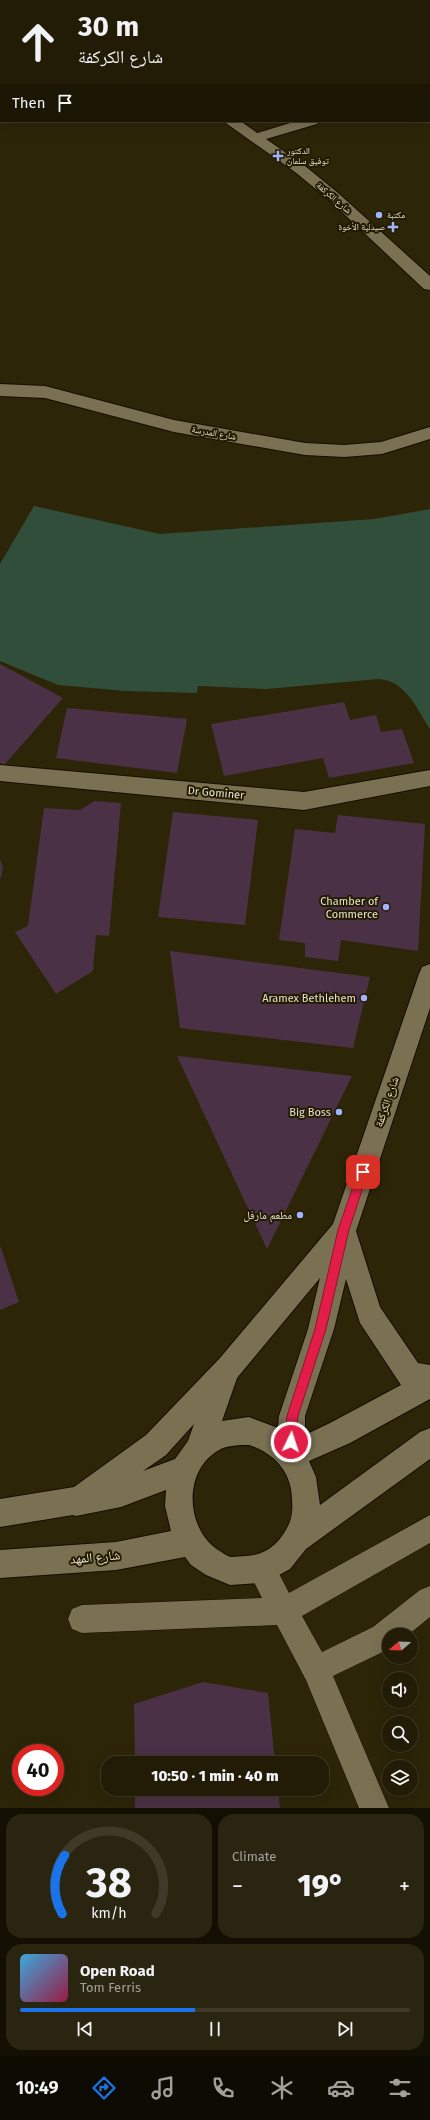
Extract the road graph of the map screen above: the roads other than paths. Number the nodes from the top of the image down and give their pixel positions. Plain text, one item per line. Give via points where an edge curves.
1 (232, 122) edge
2 (309, 122) edge
3 (256, 138) junction
4 (430, 285) edge
5 (0, 390) edge
6 (430, 433) edge
7 (0, 774) edge
8 (430, 778) edge
9 (430, 974) edge
10 (344, 1230) junction
11 (229, 1367) junction
12 (430, 1378) edge
13 (430, 1384) edge
14 (430, 1442) edge
15 (290, 1454) junction
16 (191, 1459) junction
17 (76, 1502) junction
18 (0, 1513) edge
19 (430, 1528) edge
20 (299, 1538) junction
21 (190, 1542) junction
22 (0, 1564) edge
23 (262, 1570) junction
24 (430, 1600) edge
25 (284, 1611) junction
26 (82, 1619) dead end
27 (316, 1670) junction
28 (374, 1808) edge

1 - 3 street, شارع الكركفة
2 - 3 street
3 - 4 street, شارع الكركفة via 333,196
5 - 6 street, شارع المدرسة via 45,392 174,426 305,449 344,451 382,448
7 - 8 street, Dr Gominer via 304,801
9 - 10 street, شارع الكركفة
10 - 11 street
10 - 12 street via 369,1314 411,1376
10 - 15 street, شارع الكركفة via 321,1329 292,1416
11 - 16 street
11 - 17 street via 156,1445
13 - 15 street via 340,1433
14 - 20 street
15 - 16 street via 273,1440 249,1431 228,1432 208,1441
15 - 20 street via 302,1476 307,1499 307,1515
16 - 17 street via 121,1494
16 - 21 street via 178,1492 180,1518
17 - 18 street
19 - 25 lane
20 - 23 street via 283,1558
21 - 22 street, شارع المهد via 116,1556
21 - 23 street via 208,1561 230,1571
23 - 25 lane
24 - 27 lane via 383,1637
25 - 26 lane
25 - 27 lane
27 - 28 lane

